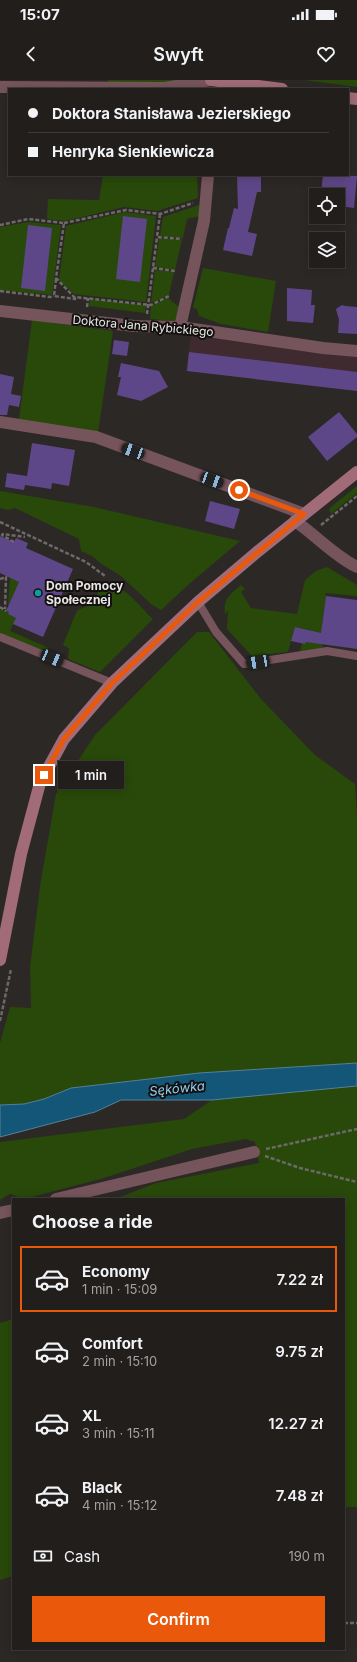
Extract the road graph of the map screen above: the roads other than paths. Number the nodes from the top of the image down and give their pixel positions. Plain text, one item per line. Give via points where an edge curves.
1 (210, 80) edge
2 (0, 87) edge
3 (274, 88) edge
4 (208, 176) edge
5 (0, 311) edge
6 (180, 327) junction
7 (357, 351) edge
8 (0, 422) edge
9 (357, 472) edge
10 (300, 518) junction
11 (357, 567) edge
12 (198, 602) junction
13 (0, 637) edge
14 (357, 656) edge
15 (112, 683) junction
16 (0, 960) edge
17 (254, 1152) road end
18 (60, 1198) edge
19 (12, 1210) edge
20 (0, 1213) edge

1 - 2 street via 165,88
1 - 3 main road
4 - 6 street via 204,221
5 - 6 street, Doktora Jana Rybickiego via 146,326
6 - 7 street, Doktora Jana Rybickiego
8 - 10 street via 96,438
9 - 10 main road
10 - 11 street via 308,530 329,549
10 - 12 main road
12 - 14 lane via 216,632 244,664 327,651
12 - 15 main road
13 - 15 lane
15 - 16 main road via 64,739 40,782 21,854
17 - 18 street
19 - 20 street

